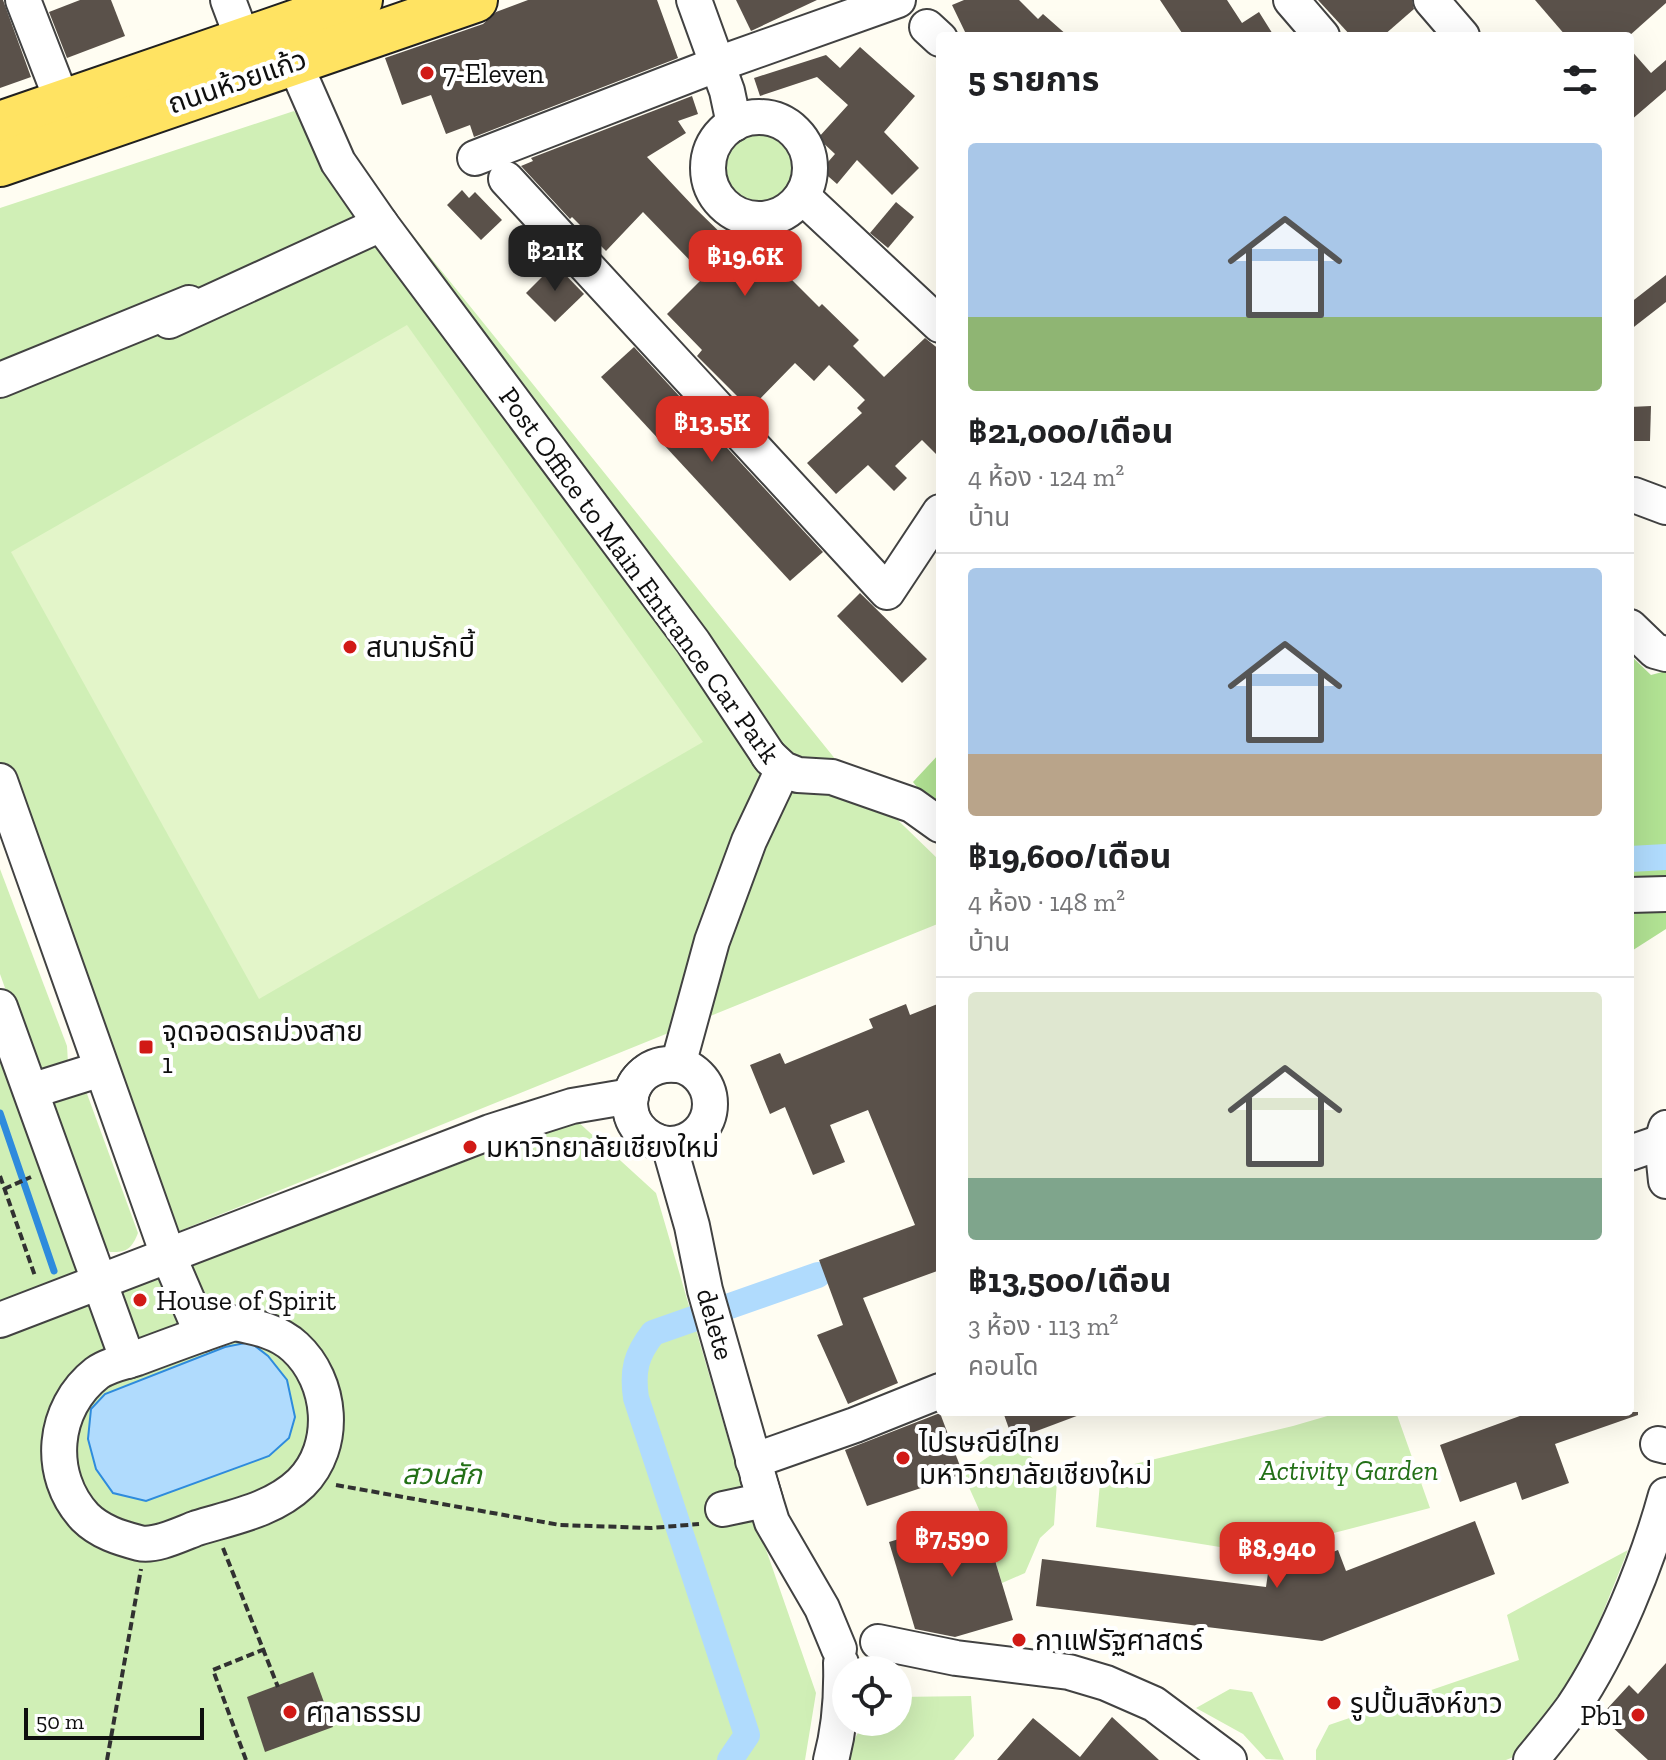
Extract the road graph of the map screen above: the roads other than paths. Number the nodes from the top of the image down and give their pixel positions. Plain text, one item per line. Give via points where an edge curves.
1 (23, 0) edge
2 (228, 0) edge
3 (360, 0) edge
4 (475, 0) edge
5 (694, 0) edge
6 (898, 0) edge
7 (1291, 0) edge
8 (1431, 0) edge
9 (1319, 32) edge
10 (1459, 32) edge
11 (243, 40) junction
12 (294, 62) junction
13 (718, 64) junction
14 (63, 103) junction
15 (0, 124) edge
16 (734, 124) junction
17 (475, 158) dead end
18 (0, 164) edge
19 (506, 179) dead end
20 (802, 196) junction
21 (381, 224) junction
22 (169, 321) dead end
23 (936, 321) edge
24 (0, 380) edge
25 (1634, 495) dead end
26 (1666, 507) edge
27 (936, 518) edge
28 (1634, 631) edge
29 (1666, 654) edge
30 (783, 769) junction
31 (0, 781) edge
32 (936, 822) edge
33 (1666, 894) edge
34 (1634, 895) edge
35 (0, 1007) edge
36 (101, 1069) junction
37 (31, 1091) junction
38 (631, 1096) junction
39 (1664, 1135) edge
40 (1634, 1151) edge
41 (1666, 1181) edge
42 (168, 1255) junction
43 (99, 1282) junction
44 (0, 1320) edge
45 (202, 1334) junction
46 (128, 1361) junction
47 (936, 1393) edge
48 (753, 1461) junction
49 (1666, 1495) edge
50 (768, 1511) junction
51 (712, 1516) road end
52 (861, 1656) edge
53 (912, 1657) edge
54 (838, 1736) edge
55 (843, 1736) edge
56 (832, 1760) edge
57 (1229, 1760) edge
58 (1531, 1760) edge

1 - 14 street
2 - 11 street
3 - 11 main road, ถนนห้วยแก้ว
4 - 12 main road, ถนนห้วยแก้ว
5 - 13 street
6 - 13 street
7 - 9 street
8 - 10 street
11 - 14 main road, ถนนห้วยแก้ว
12 - 18 main road, ถนนห้วยแก้ว
12 - 21 street via 338,162
13 - 16 street
13 - 17 street
14 - 15 main road, ถนนห้วยแก้ว
16 - 20 street via 765,118 792,129 808,153 810,168
16 - 20 street via 717,141 708,165 717,197 728,209 759,219 791,208
19 - 27 street via 887,592
20 - 23 street
21 - 22 street
21 - 24 street
21 - 30 street
25 - 26 street
28 - 29 street via 1655,651
30 - 32 street via 832,777 912,805
30 - 38 street via 712,941 684,1067 655,1066 636,1082
31 - 36 street
33 - 34 street
35 - 37 street
36 - 37 street
36 - 42 street
37 - 43 street
38 - 42 street via 572,1106 490,1132
38 - 48 street via 634,1124 643,1135 655,1142 678,1143 705,1290
39 - 40 street
39 - 41 street
42 - 43 street
42 - 45 street
43 - 44 street
43 - 46 street
45 - 46 street
45 - 46 street via 234,1323 266,1329 294,1346 315,1372 327,1421 320,1453 302,1481 277,1502 146,1544 113,1537 86,1518 66,1489 58,1457 61,1424 75,1395 99,1372
47 - 48 street
48 - 50 street
49 - 58 street via 1655,1536 1614,1632 1574,1705
50 - 51 street
50 - 52 street via 822,1608
53 - 57 street via 1069,1672 1106,1683 1154,1704
54 - 56 street
55 - 56 street

